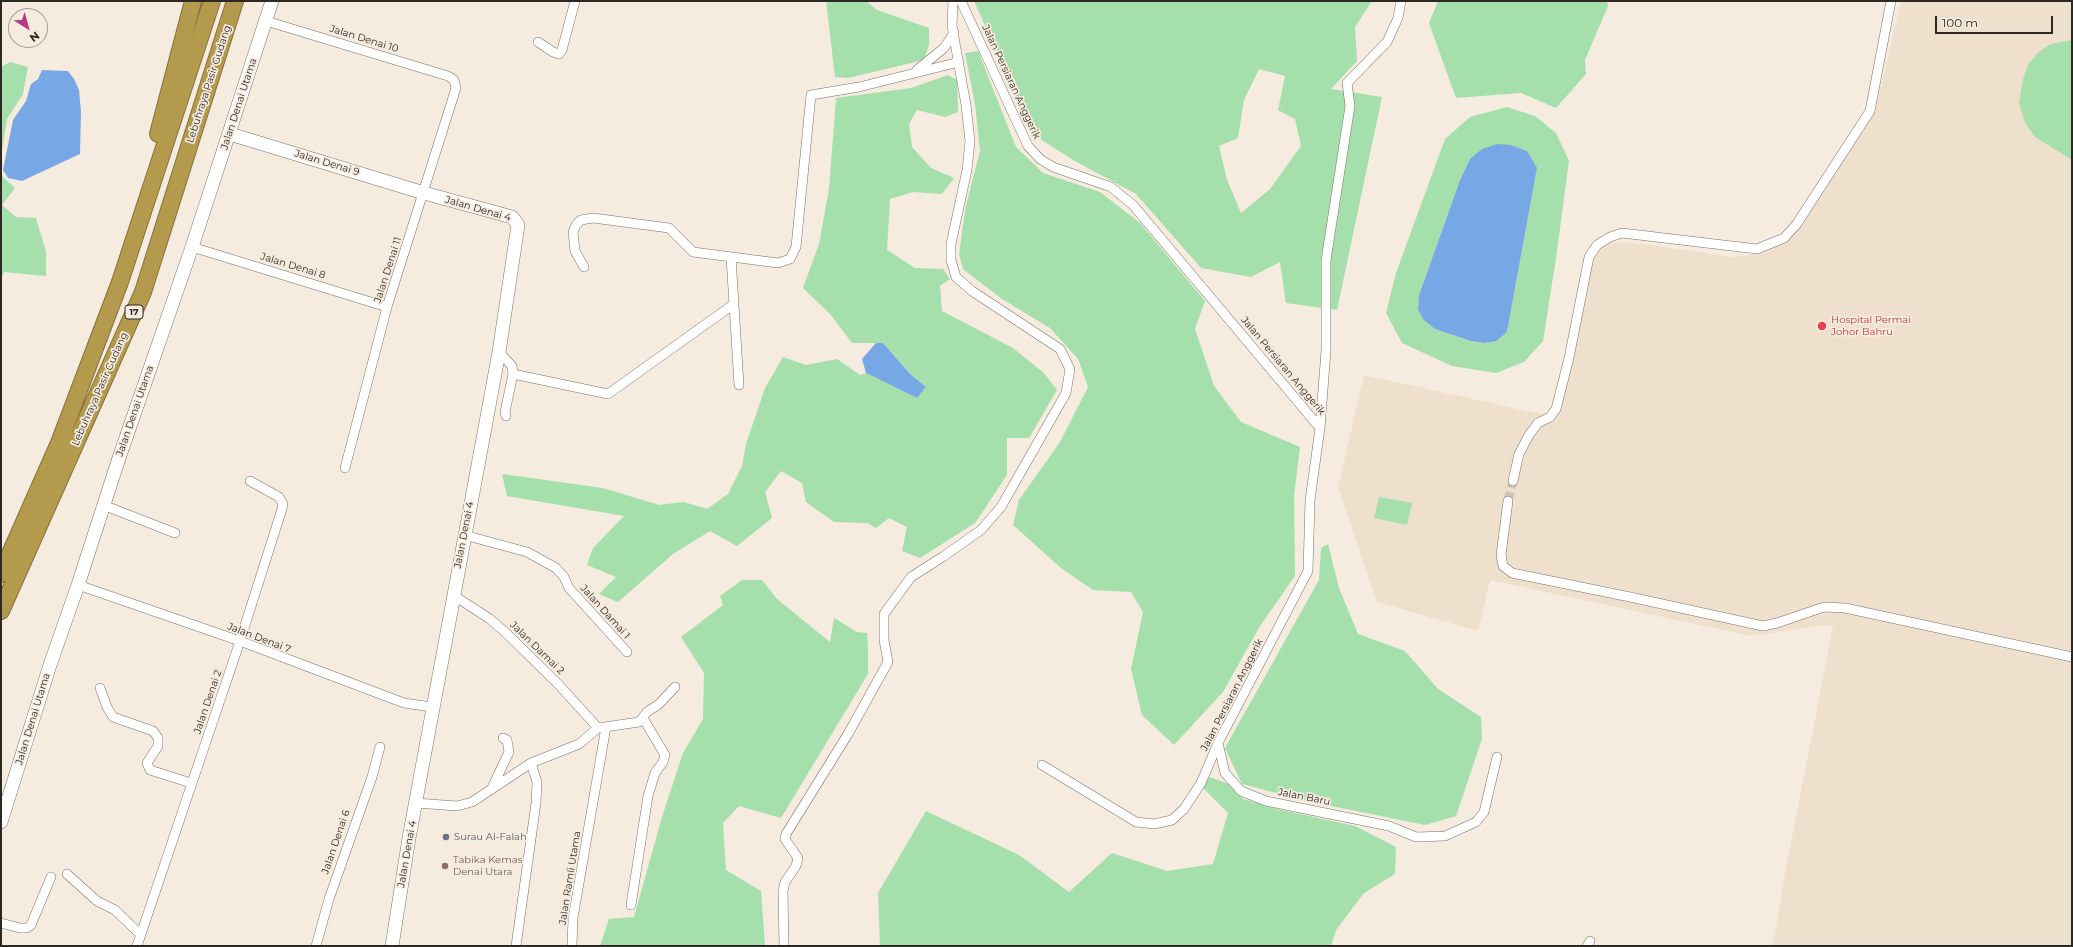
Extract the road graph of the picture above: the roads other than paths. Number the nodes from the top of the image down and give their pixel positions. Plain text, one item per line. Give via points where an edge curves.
1 (193, 1) edge
2 (212, 1) edge
3 (235, 1) edge
4 (272, 1) edge
5 (575, 1) edge
6 (953, 1) edge
7 (961, 1) edge
8 (1401, 1) edge
9 (1891, 1) edge
10 (266, 21) junction
11 (954, 32) junction
12 (538, 42) dead end
13 (959, 62) junction
14 (912, 73) junction
15 (454, 80) joint
16 (230, 134) junction
17 (424, 193) junction
18 (192, 247) junction
19 (732, 257) junction
20 (584, 267) dead end
21 (120, 282) junction
22 (734, 304) junction
23 (387, 307) junction
24 (499, 352) junction
25 (513, 374) junction
26 (739, 385) dead end
27 (506, 416) dead end
28 (1320, 428) junction
29 (345, 468) dead end
30 (250, 481) dead end
31 (1513, 481) tunnel mouth
32 (1508, 501) tunnel mouth
33 (103, 505) junction
34 (175, 533) dead end
35 (464, 535) junction
36 (1, 574) edge
37 (78, 585) junction
38 (452, 595) junction
39 (1, 611) edge
40 (240, 641) junction
41 (627, 652) dead end
42 (2072, 657) edge
43 (675, 687) dead end
44 (100, 688) dead end
45 (432, 707) junction
46 (643, 718) junction
47 (602, 727) junction
48 (504, 738) dead end
49 (1218, 743) junction
50 (380, 746) dead end
51 (1497, 757) dead end
52 (531, 763) junction
53 (1042, 765) dead end
54 (191, 783) junction
55 (490, 791) junction
56 (416, 803) junction
57 (1, 822) edge
58 (67, 874) dead end
59 (51, 878) dead end
60 (631, 905) dead end
61 (1, 923) edge
62 (141, 935) junction
63 (138, 946) edge
64 (316, 946) edge
65 (392, 946) edge
66 (516, 946) edge
67 (572, 946) edge
68 (784, 946) edge

1 - 21 highway
2 - 21 highway, Lebuhraya Pasir Gudang / 17
3 - 39 highway, Lebuhraya Pasir Gudang / 17 via 143,292
4 - 10 street, Jalan Denai Utama
5 - 12 street via 562,50 558,54
6 - 11 street
7 - 28 street, Jalan Persiaran Anggerik via 1028,146 1040,159 1053,167 1111,187 1133,205
8 - 28 street via 1398,18 1386,42 1347,82 1350,106 1326,260 1326,351
9 - 31 street via 1870,111 1796,225 1784,238 1758,249 1622,233 1597,245 1589,256 1556,409 1550,417 1538,423 1529,436 1519,454
10 - 15 street, Jalan Denai 10 via 448,76
10 - 16 street, Jalan Denai Utama
11 - 13 street
11 - 14 street via 944,48
13 - 14 street
13 - 68 street via 970,141 967,170 951,244 954,271 956,277 972,291 1060,348 1070,369 1066,394 1001,507 981,530 911,577 884,614 884,640 888,662 848,734 786,834 785,839 798,858 783,891
14 - 19 street via 811,95 796,247 792,256 778,263
15 - 17 street, Jalan Denai 11 via 456,88
16 - 17 street, Jalan Denai 9
16 - 18 street, Jalan Denai Utama
17 - 23 street, Jalan Denai 11
17 - 24 street, Jalan Denai 4 via 512,217 516,221 518,230
18 - 23 street, Jalan Denai 8
18 - 33 street, Jalan Denai Utama
19 - 20 street via 694,252 674,232 664,226 593,218 581,220 574,232 575,250
19 - 22 street
21 - 36 highway, Lebuhraya Pasir Gudang / 17 via 59,443
22 - 25 street via 608,394
22 - 26 street
23 - 29 street, Jalan Denai 11
24 - 25 street via 512,366
24 - 35 street, Jalan Denai 4
25 - 27 street
28 - 49 street, Jalan Persiaran Anggerik via 1310,500 1308,571
30 - 40 street, Jalan Denai 2 via 280,497 283,504
32 - 42 street via 1501,555 1503,566 1512,573 1763,626 1777,624 1824,607 1845,608
33 - 34 street
33 - 37 street, Jalan Denai Utama
35 - 38 street, Jalan Denai 4
35 - 41 street, Jalan Damai 1 via 527,552 556,568 569,588
37 - 40 street, Jalan Denai 7
37 - 57 street, Jalan Denai Utama
38 - 45 street, Jalan Denai 4
38 - 47 street, Jalan Damai 2 via 504,631
40 - 45 street, Jalan Denai 7 via 404,703
40 - 54 street, Jalan Denai 2
43 - 46 street
44 - 54 street via 113,717 153,732 158,738 158,746 147,763 150,770
45 - 56 street, Jalan Denai 4
46 - 47 street via 634,724
46 - 60 street via 665,755 655,773 648,796
47 - 52 street via 579,744
47 - 67 street, Jalan Ramli Utama via 592,815 573,918
48 - 55 street via 507,740 509,752
49 - 51 street, Jalan Baru via 1225,773 1241,791 1266,801 1389,826 1416,837 1444,836 1476,822 1484,812
49 - 53 street, Jalan Persiaran Anggerik via 1201,783 1184,809 1172,820 1154,824 1136,822
50 - 64 street, Jalan Denai 6 via 329,898
52 - 55 street
52 - 66 street via 537,785
54 - 62 street, Jalan Denai 2
55 - 56 street via 472,802 457,806
56 - 65 street, Jalan Denai 4
58 - 62 street via 97,901 116,910
59 - 61 street via 31,925 20,928
62 - 63 street, Jalan Denai 2

